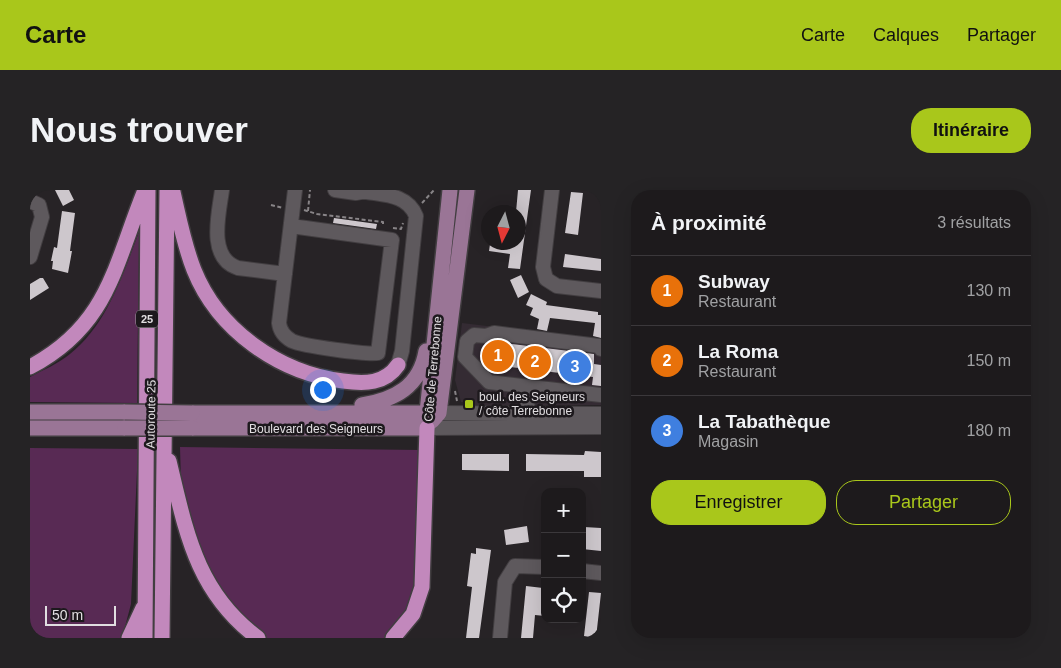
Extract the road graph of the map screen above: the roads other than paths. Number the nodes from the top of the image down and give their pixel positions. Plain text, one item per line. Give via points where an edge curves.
1 (147, 190) edge
2 (167, 190) edge
3 (173, 190) edge
4 (222, 190) edge
5 (296, 190) edge
6 (336, 190) edge
7 (450, 190) edge
8 (467, 190) edge
9 (552, 190) edge
10 (369, 191) edge
11 (30, 201) edge
12 (291, 226) junction
13 (30, 257) edge
14 (441, 269) junction
15 (285, 274) junction
16 (601, 291) edge
17 (448, 345) junction
18 (466, 348) junction
19 (601, 349) edge
20 (398, 365) joint
21 (30, 368) edge
22 (530, 387) junction
23 (601, 395) edge
24 (30, 412) edge
25 (331, 412) junction
26 (601, 414) edge
27 (431, 418) junction
28 (525, 420) junction
29 (601, 427) edge
30 (30, 428) edge
31 (166, 445) junction
32 (541, 566) edge
33 (586, 571) edge
34 (601, 573) edge
35 (146, 602) junction
36 (129, 638) edge
37 (145, 638) edge
38 (162, 638) edge
39 (258, 638) edge
40 (394, 638) edge
41 (500, 638) edge

1 - 21 highway via 97,309 70,340
1 - 35 highway, Autoroute 25 / 25
2 - 31 highway, Autoroute 25 / 25
3 - 20 highway via 188,252 199,281 223,315 249,342 292,368 338,380 380,380
4 - 15 street via 217,234 225,258 238,268
5 - 12 street
6 - 10 street
7 - 14 main road, Côte de Terrebonne
8 - 17 main road, Côte de Terrebonne
9 - 16 street via 543,267 546,279 558,286
10 - 20 street via 403,200 416,216
11 - 13 street via 39,205 42,212
12 - 15 street
12 - 15 street via 392,240 379,351 373,353 304,344 288,338 279,323
14 - 25 main road via 423,364 416,378 404,391 387,400
14 - 27 main road, Côte de Terrebonne
17 - 18 street
17 - 27 main road, Côte de Terrebonne
18 - 19 street via 467,341 474,335 494,333 599,346
18 - 22 street via 465,357 489,382
22 - 23 street
22 - 28 street
24 - 25 main road, Boulevard des Seigneurs, bridge
25 - 27 main road, Boulevard des Seigneurs
26 - 28 street, Boulevard des Seigneurs
27 - 28 street, Boulevard des Seigneurs
27 - 30 main road, Boulevard des Seigneurs, bridge via 192,428
27 - 40 highway via 422,587 412,614
28 - 29 street, Boulevard des Seigneurs
31 - 38 highway, Autoroute 25 / 25
31 - 39 highway via 184,524 196,560 223,604
32 - 41 street via 515,566 505,582
33 - 34 street
35 - 36 highway
35 - 37 highway, Autoroute 25 / 25

